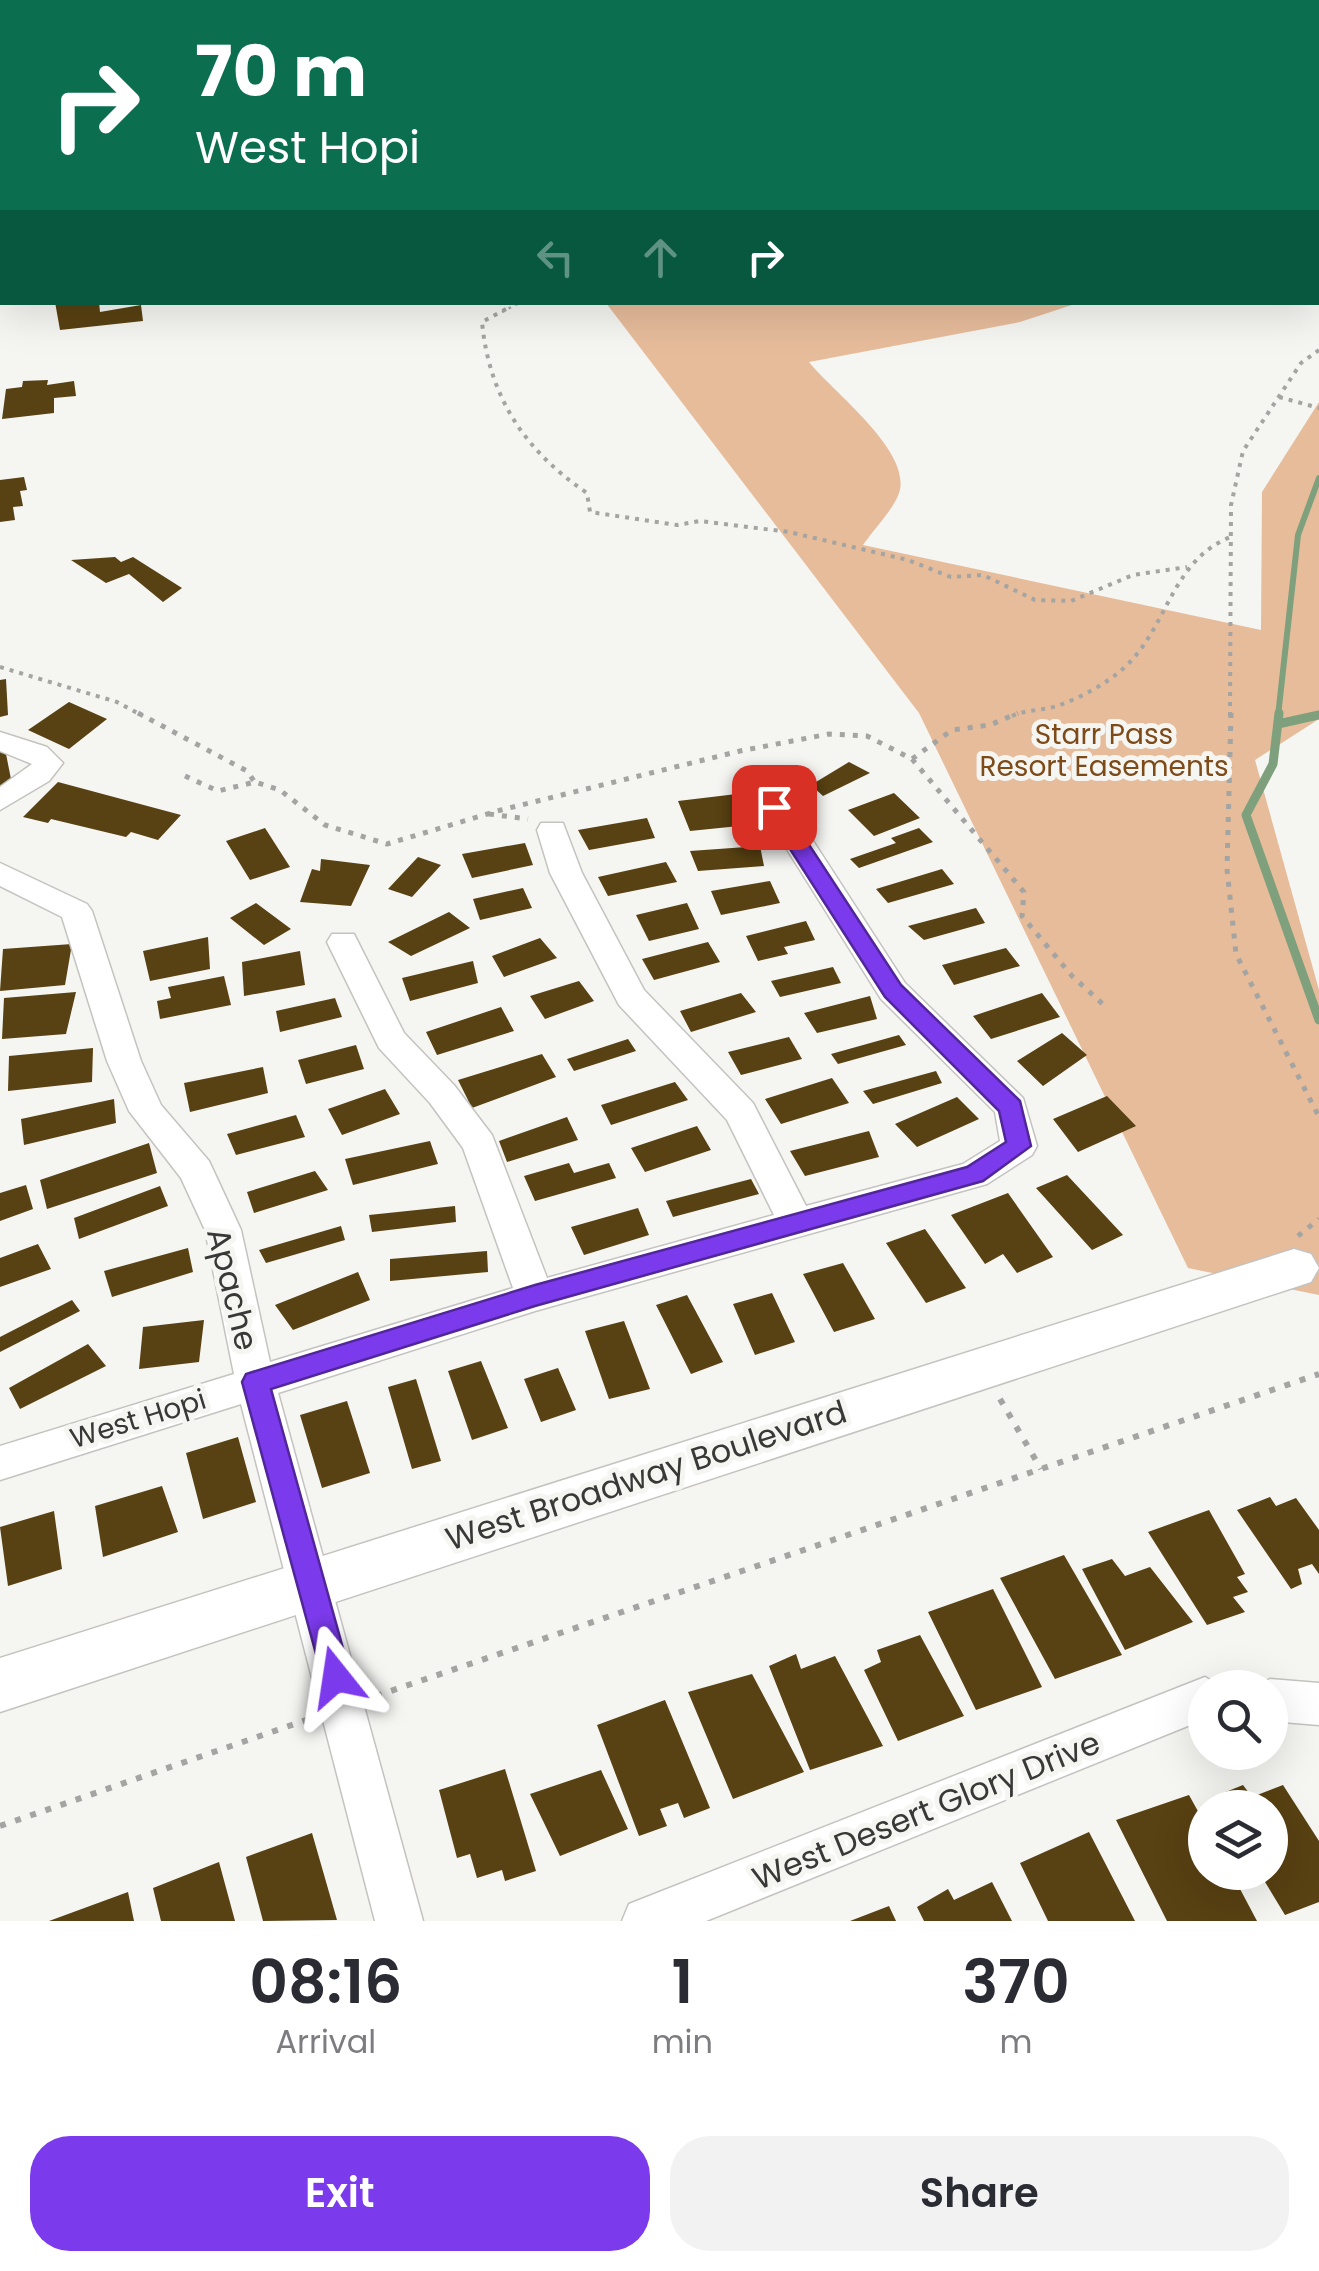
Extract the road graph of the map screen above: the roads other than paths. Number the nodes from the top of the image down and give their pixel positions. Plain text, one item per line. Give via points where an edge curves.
1 (0, 742) edge
2 (764, 790) dead end
3 (0, 801) edge
4 (545, 825) road end
5 (0, 873) edge
6 (343, 942) dead end
7 (796, 1222) junction
8 (1292, 1255) road end
9 (535, 1296) junction
10 (256, 1382) junction
11 (0, 1463) edge
12 (312, 1584) junction
13 (0, 1685) edge
14 (1288, 1701) edge
15 (1319, 1704) edge
16 (1188, 1705) edge
17 (704, 1911) edge
18 (398, 1921) edge
19 (646, 1921) edge

1 - 3 street via 38,753 48,763
2 - 7 street, West Hopi via 893,991 1011,1107 1019,1146 974,1174
4 - 7 street via 631,997 740,1112
5 - 10 street, Apache via 76,912 146,1111 196,1171 223,1230
6 - 9 street via 391,1040 479,1144
7 - 9 street, West Hopi
8 - 12 street, West Broadway Boulevard via 981,1366
9 - 10 street, West Hopi
10 - 11 street, West Hopi
10 - 12 street, Apache
12 - 13 street, West Broadway Boulevard
12 - 18 street, Apache
14 - 15 street
16 - 17 street, West Desert Glory Drive
17 - 19 street, West Desert Glory Drive

